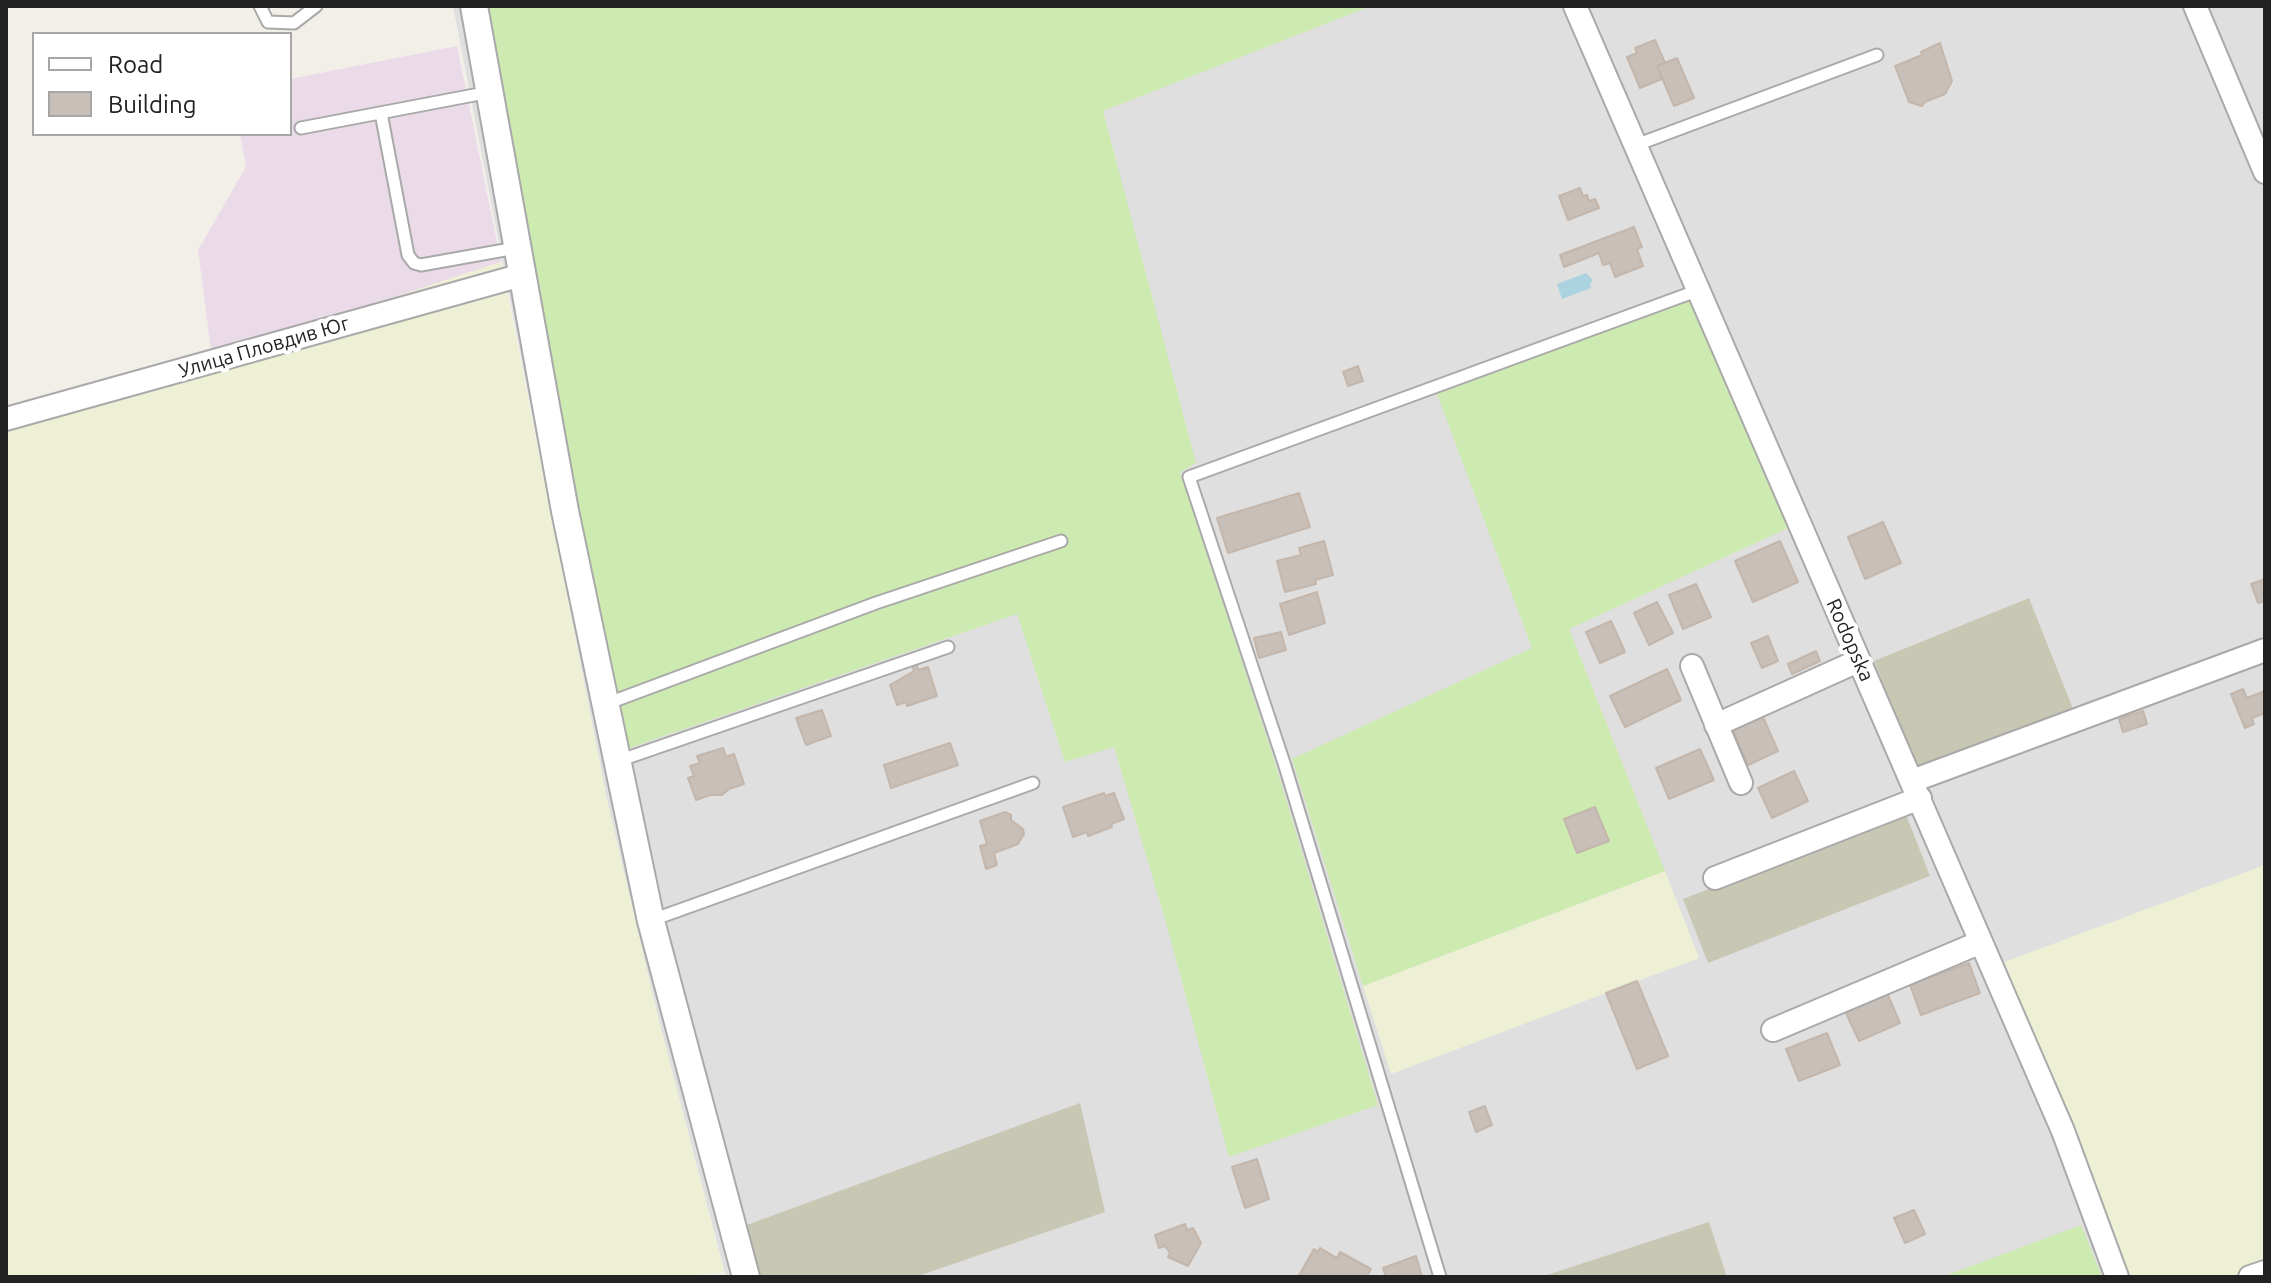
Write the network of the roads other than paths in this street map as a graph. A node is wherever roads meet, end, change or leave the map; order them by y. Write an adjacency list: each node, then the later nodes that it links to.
1 (260, 6): 2 (lane)
2 (316, 6)
3 (474, 6): 7 (street)
4 (1575, 6): 10 (street, Rodopska)
5 (2195, 6): 11 (street)
6 (1877, 55): 10 (lane)
7 (490, 92): 8 (lane); 12 (street)
8 (381, 113): 9 (lane); 12 (lane)
9 (301, 128)
10 (1636, 145): 14 (street, Rodopska)
11 (2265, 172)
12 (516, 248): 13 (street)
13 (522, 275): 15 (street, Улица Пловдив Юг); 21 (street)
14 (1699, 290): 19 (street, Rodopska); 33 (lane)
15 (6, 419)
16 (1061, 541): 21 (lane)
17 (948, 647): 23 (lane)
18 (2265, 650): 26 (street)
19 (1858, 661): 22 (street); 26 (street, Rodopska)
20 (1692, 666): 22 (street)
21 (605, 704): 23 (street)
22 (1716, 725): 25 (street)
23 (618, 762): 28 (street)
24 (1033, 783): 28 (lane)
25 (1741, 783)
26 (1916, 790): 27 (street); 29 (street, Rodopska)
27 (1715, 878)
28 (651, 921): 32 (street)
29 (1981, 942): 30 (street); 34 (street, Rodopska)
30 (1773, 1030)
31 (2265, 1272): 35 (street)
32 (746, 1277)
33 (1440, 1277)
34 (2117, 1277)
35 (2250, 1277)

